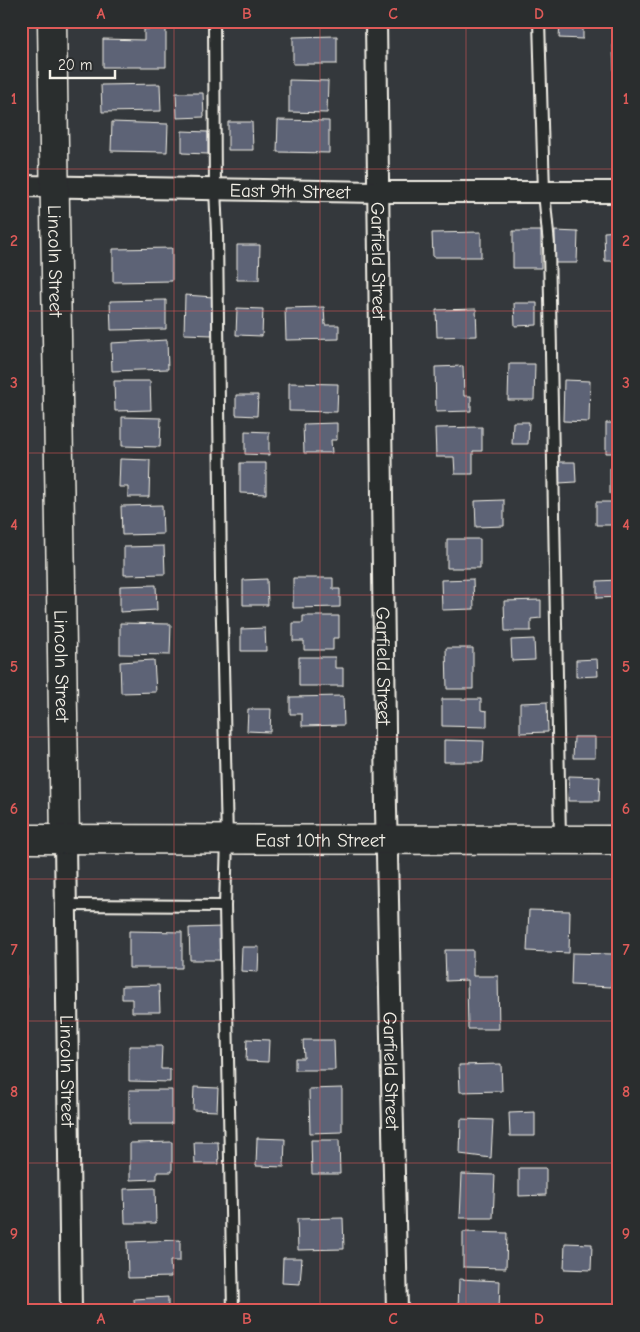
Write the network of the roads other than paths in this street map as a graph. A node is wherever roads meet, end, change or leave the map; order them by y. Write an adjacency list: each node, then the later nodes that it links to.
1 (52, 21): 6 (main road, Lincoln Street)
2 (214, 21): 7 (lane)
3 (376, 21): 8 (street, Garfield Street)
4 (539, 21): 9 (lane)
5 (21, 186): 6 (street, East 9th Street)
6 (54, 186): 7 (street, East 9th Street); 13 (main road, Lincoln Street)
7 (214, 189): 8 (street, East 9th Street); 14 (lane)
8 (377, 192): 9 (street, East 9th Street); 16 (street, Garfield Street)
9 (544, 192): 10 (street, East 9th Street); 12 (lane)
10 (619, 192)
11 (21, 839): 13 (main road, East 10th Street)
12 (560, 839): 15 (main road, East 10th Street); 16 (main road, East 10th Street)
13 (65, 840): 14 (main road, East 10th Street); 17 (street, Lincoln Street)
14 (227, 840): 16 (main road, East 10th Street); 18 (lane)
15 (619, 840)
16 (388, 841): 21 (street, Garfield Street)
17 (65, 905): 18 (lane); 19 (street, Lincoln Street)
18 (225, 906): 20 (lane)
19 (71, 1311)
20 (233, 1311)
21 (397, 1311)

